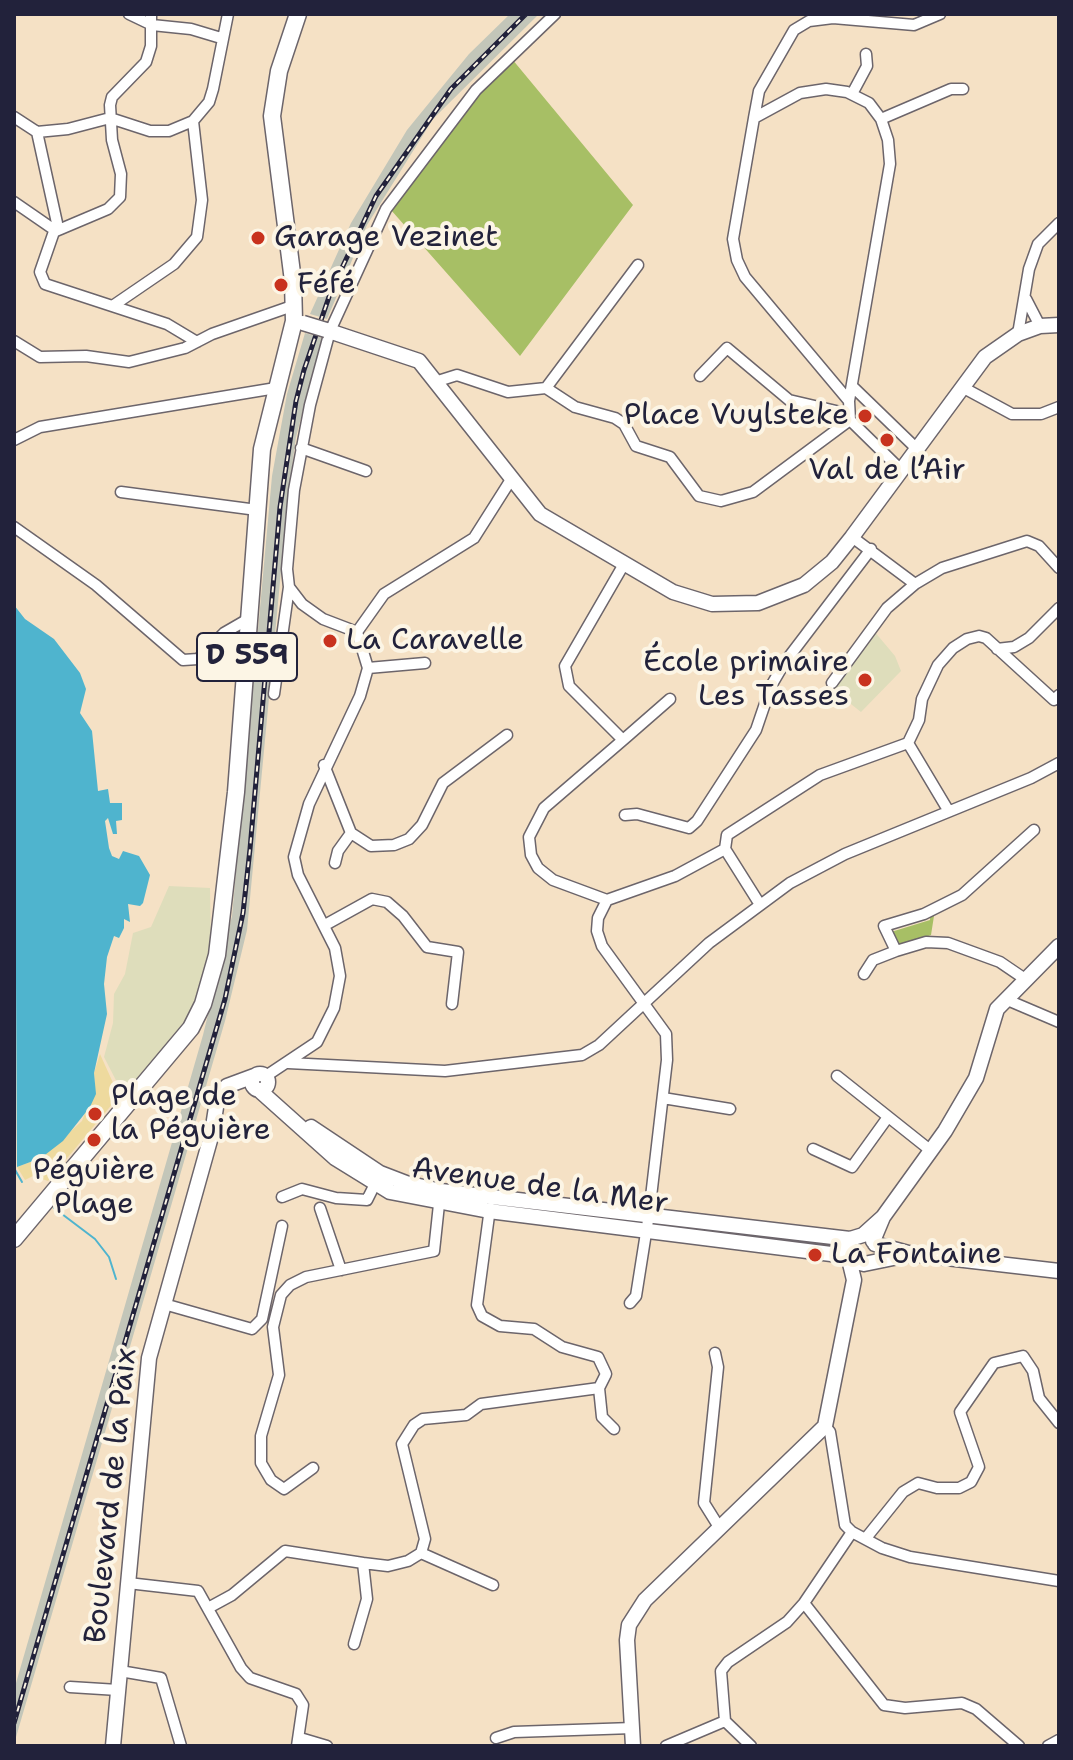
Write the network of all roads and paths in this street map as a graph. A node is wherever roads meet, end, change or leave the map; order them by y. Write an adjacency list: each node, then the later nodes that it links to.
1 (129, 14): 7 (street)
2 (228, 14): 9 (street)
3 (298, 14): 25 (main road, D 559)
4 (555, 14): 28 (street)
5 (797, 14): 8 (street)
6 (940, 14): 8 (street)
7 (151, 19): 9 (street); 14 (street)
8 (794, 30): 15 (street)
9 (221, 38): 17 (street)
10 (866, 54): 12 (street)
11 (963, 89): 16 (street)
12 (852, 94): 15 (street); 16 (street)
13 (14, 117): 18 (street)
14 (110, 118): 17 (street); 18 (street); 21 (street)
15 (754, 118): 38 (street)
16 (881, 119): 37 (street)
17 (193, 121): 24 (street)
18 (37, 132): 21 (street)
19 (14, 202): 21 (street)
20 (1059, 223): 23 (street)
21 (56, 231): 24 (street)
22 (638, 265): 36 (street)
23 (1026, 299): 27 (street); 29 (street)
24 (114, 305): 31 (street)
25 (297, 316): 28 (street, bridge); 31 (street); 35 (main road, D 559)
26 (1059, 325): 27 (street)
27 (1040, 326): 29 (street)
28 (328, 331): 33 (street); 42 (street)
29 (1018, 334): 34 (street)
30 (14, 341): 31 (street)
31 (197, 342)
32 (700, 376): 40 (street)
33 (438, 381): 36 (street); 46 (street)
34 (962, 387): 39 (street); 43 (street)
35 (276, 388): 41 (street); 48 (main road, D 559)
36 (546, 388): 40 (street)
37 (854, 388): 38 (street); 43 (street)
38 (849, 401): 40 (street)
39 (1059, 407)
40 (849, 417): 44 (street)
41 (14, 440)
42 (301, 448): 45 (street); 55 (street)
43 (917, 449): 44 (street)
44 (901, 470): 50 (street)
45 (366, 471)
46 (512, 478): 52 (street); 58 (street)
47 (121, 492): 48 (street)
48 (257, 510): 57 (main road, D 559)
49 (14, 527): 57 (street)
50 (852, 537): 51 (street); 52 (street)
51 (871, 549): 54 (street); 72 (street)
52 (624, 564): 67 (street)
53 (1059, 568): 54 (street)
54 (915, 584): 62 (street)
55 (289, 587): 58 (street); 63 (street)
56 (1059, 608): 59 (street)
57 (250, 618): 106 (main road, D 559)
58 (357, 632): 61 (street)
59 (997, 649): 64 (street); 68 (street)
60 (425, 663): 61 (street)
61 (368, 668): 70 (street)
62 (832, 683)
63 (274, 694)
64 (1059, 695)
65 (670, 699): 67 (street)
66 (507, 735): 74 (street)
67 (623, 740): 77 (street)
68 (908, 743): 71 (street); 75 (street)
69 (1059, 763): 71 (street)
70 (324, 765): 74 (street); 79 (street)
71 (948, 810): 78 (street)
72 (625, 815)
73 (1034, 830): 81 (street)
74 (351, 833): 76 (street)
75 (725, 849): 77 (street); 78 (street)
76 (335, 863)
77 (607, 900): 85 (street)
78 (759, 903): 85 (street)
79 (325, 925): 86 (street); 88 (street)
80 (1054, 950): 83 (street)
81 (896, 951): 82 (street); 83 (street)
82 (864, 974)
83 (1023, 977): 84 (street); 93 (street)
84 (1005, 999): 87 (street); 93 (street)
85 (645, 1003): 90 (street); 94 (street)
86 (452, 1004)
87 (1059, 1022)
88 (311, 1048): 89 (street); 90 (street)
89 (288, 1063): 90 (street); 92 (street)
90 (325, 1064)
91 (837, 1076): 96 (street)
92 (260, 1083): 99 (street, Avenue de la Mer); 113 (street, Boulevard de la Paix)
93 (968, 1093): 98 (street)
94 (663, 1098): 95 (street); 104 (street)
95 (730, 1109)
96 (888, 1117): 97 (street); 98 (street)
97 (813, 1149)
98 (930, 1150): 107 (street)
99 (378, 1179): 100 (street); 101 (street, Avenue de la Mer)
100 (282, 1197)
101 (439, 1197): 102 (street, Avenue de la Mer); 110 (street)
102 (490, 1204): 104 (street, Avenue de la Mer); 115 (street)
103 (320, 1208): 110 (street)
104 (648, 1222): 107 (street, Avenue de la Mer); 109 (street, Avenue de la Mer); 112 (street)
105 (282, 1226): 113 (street)
106 (14, 1239)
107 (865, 1240): 108 (street, Avenue de la Mer); 109 (street); 109 (street)
108 (912, 1254): 109 (street, Avenue de la Mer); 111 (street)
109 (858, 1261): 117 (street)
110 (341, 1270): 119 (street)
111 (1059, 1271)
112 (630, 1303)
113 (164, 1304): 126 (street, Boulevard de la Paix)
114 (715, 1353): 120 (street)
115 (599, 1388): 118 (street); 123 (street)
116 (1059, 1423): 122 (street)
117 (825, 1426): 120 (street); 121 (street)
118 (614, 1429)
119 (313, 1468)
120 (719, 1527): 135 (street)
121 (852, 1532): 122 (street); 128 (street)
122 (866, 1538): 125 (street)
123 (421, 1553): 124 (street); 127 (street)
124 (363, 1563): 129 (street); 130 (street)
125 (1059, 1581)
126 (128, 1583): 129 (street); 131 (street, Boulevard de la Paix)
127 (493, 1585)
128 (804, 1603): 134 (street); 145 (street)
129 (210, 1607): 138 (street)
130 (354, 1644)
131 (120, 1671): 133 (street, Boulevard de la Paix); 140 (street)
132 (70, 1687): 133 (street)
133 (118, 1690): 139 (street, Boulevard de la Paix)
134 (725, 1721): 143 (street); 144 (street)
135 (633, 1728): 136 (street); 142 (street)
136 (496, 1738)
137 (1059, 1740): 146 (street)
138 (298, 1742): 141 (street)
139 (113, 1746)
140 (181, 1746)
141 (327, 1746)
142 (633, 1746)
143 (666, 1746)
144 (751, 1746)
145 (1019, 1746)
146 (1048, 1746)

